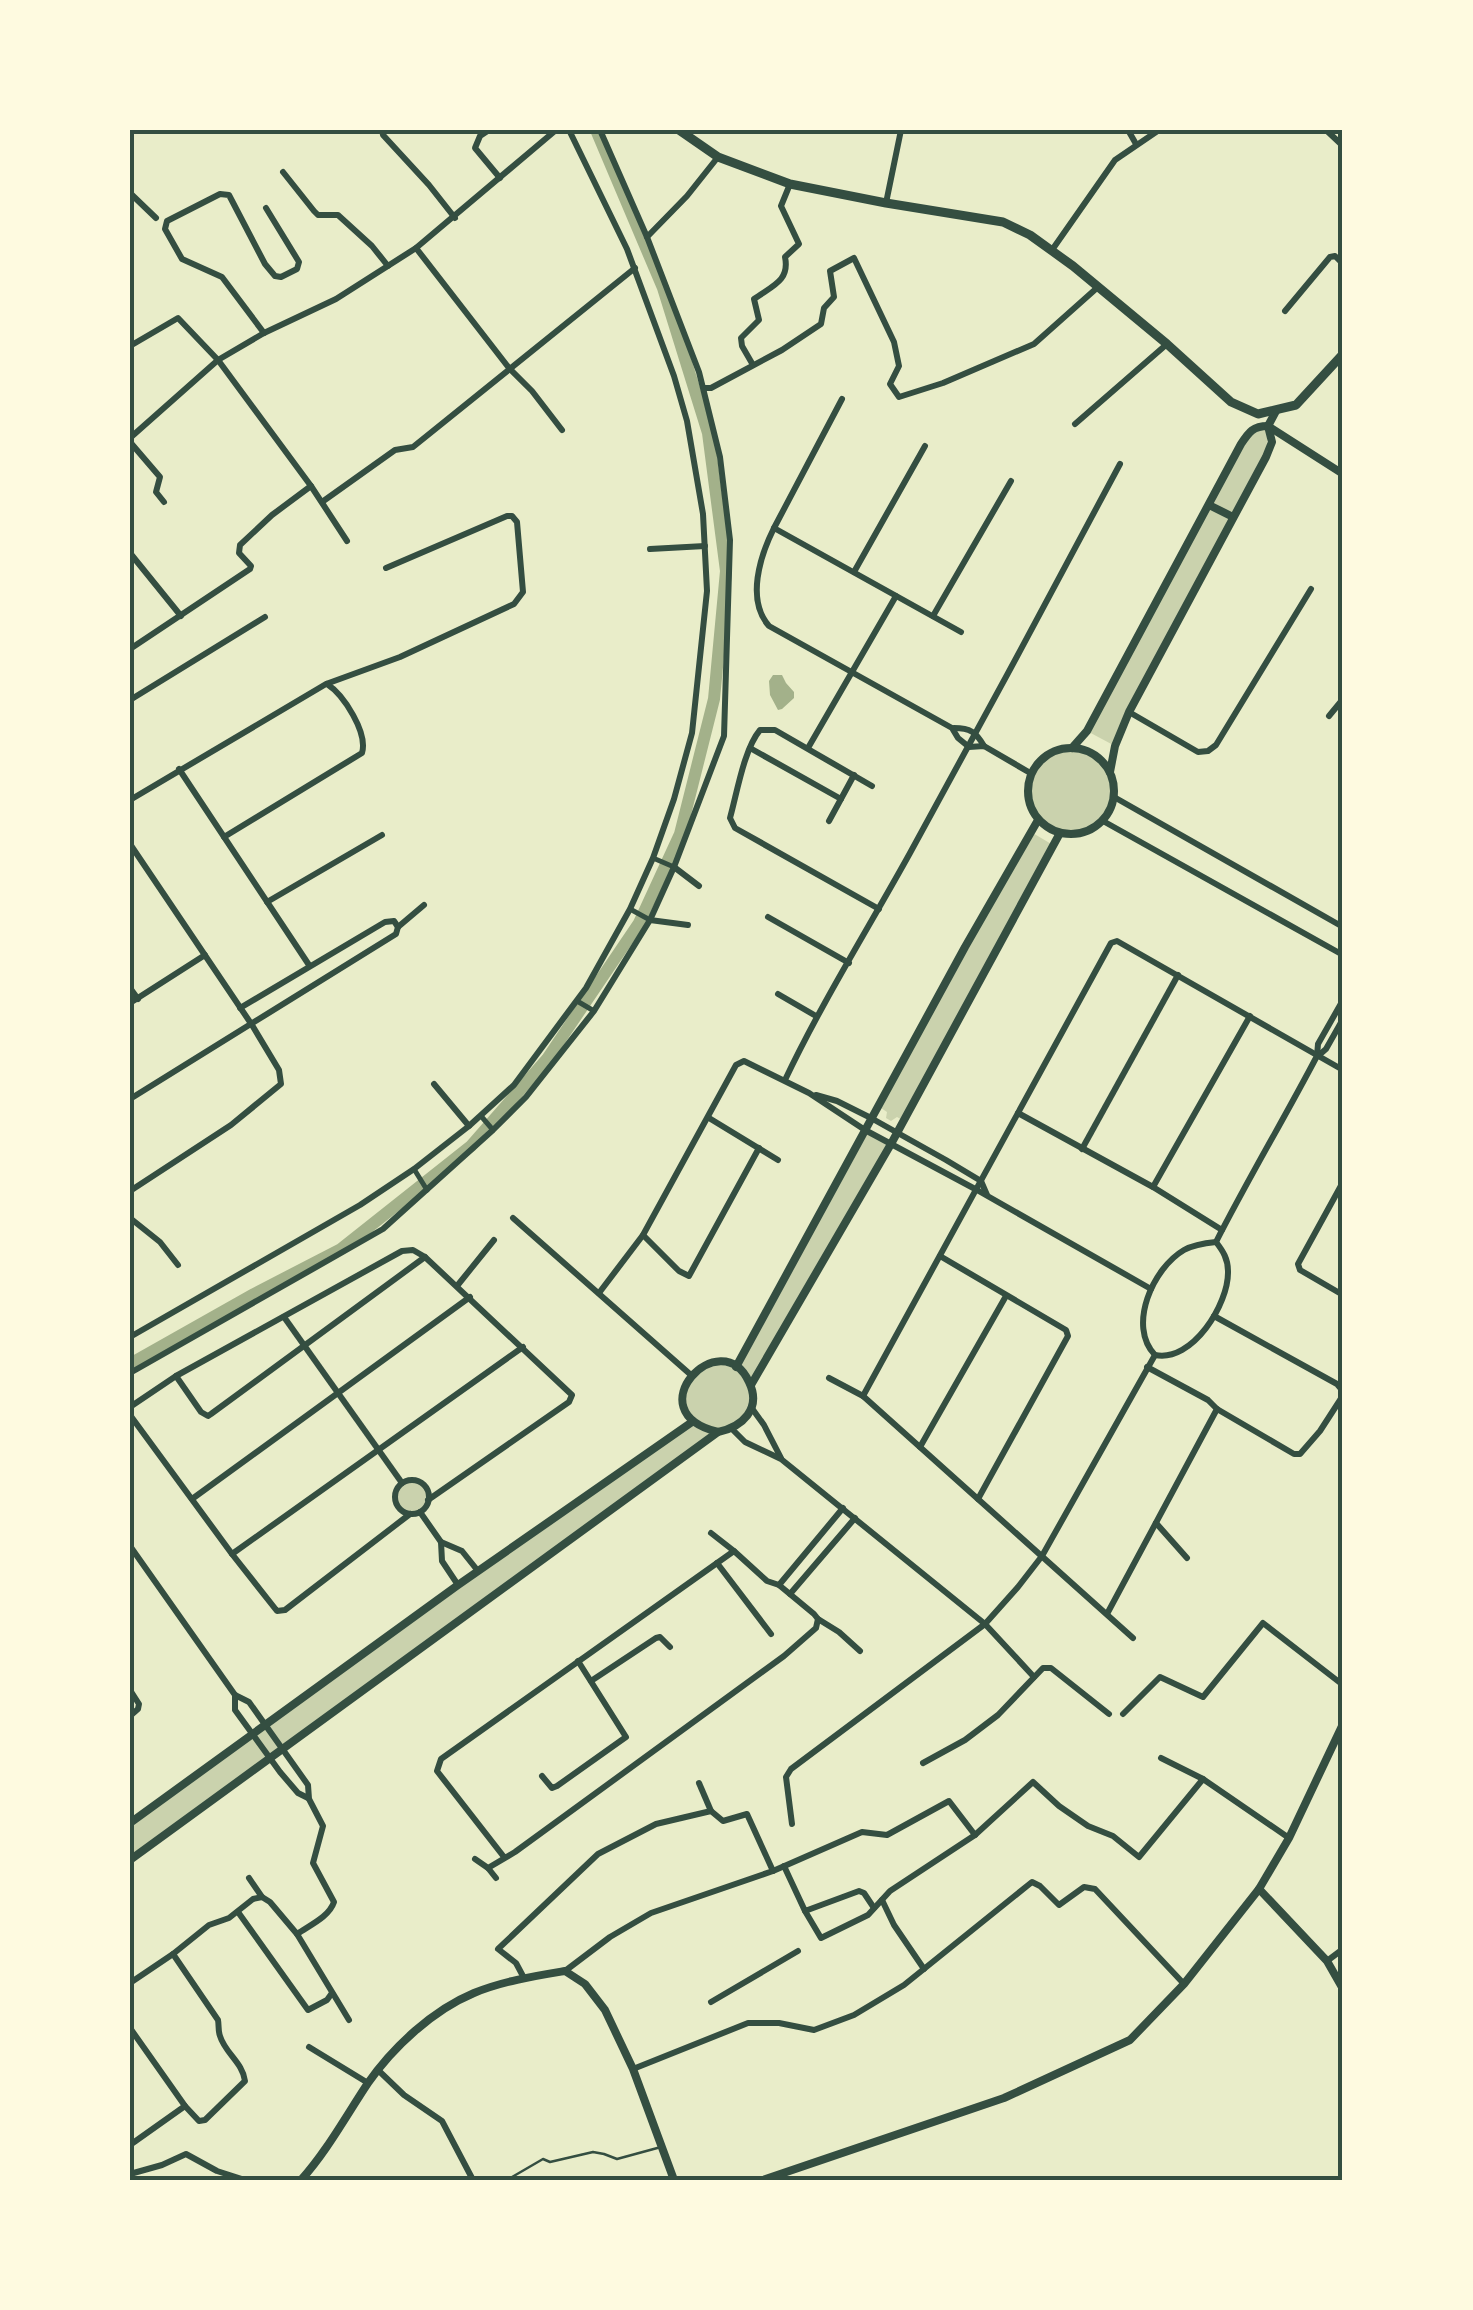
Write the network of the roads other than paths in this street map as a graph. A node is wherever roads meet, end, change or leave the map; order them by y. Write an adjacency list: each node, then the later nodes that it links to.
1 (382, 130): 23 (street)
2 (489, 130): 17 (street)
3 (556, 130): 17 (street)
4 (570, 130): 29 (street)
5 (600, 130): 24 (street)
6 (679, 130): 15 (main road)
7 (901, 130): 20 (street)
8 (1007, 130): 9 (street)
9 (1058, 130)
10 (1128, 130): 13 (street)
11 (1159, 130): 13 (street)
12 (1326, 130): 14 (street)
13 (1136, 144): 26 (street)
14 (1343, 146)
15 (718, 157): 18 (main road); 24 (street)
16 (283, 172): 28 (street)
17 (500, 178): 23 (street)
18 (790, 184): 20 (main road); 37 (street)
19 (130, 192): 22 (street)
20 (886, 203): 26 (main road)
21 (266, 208): 32 (street)
22 (156, 218)
23 (454, 218): 25 (street)
24 (648, 237): 39 (street)
25 (416, 248): 28 (street); 38 (street)
26 (1052, 250): 30 (main road)
27 (1343, 264): 31 (street)
28 (388, 266): 32 (street)
29 (635, 268): 38 (street); 57 (street)
30 (1098, 287): 33 (main road); 37 (street)
31 (1284, 311)
32 (264, 333): 36 (street)
33 (1167, 344): 41 (main road); 42 (street)
34 (130, 346): 36 (street)
35 (1343, 354): 41 (main road)
36 (218, 360): 45 (street); 50 (street)
37 (753, 365): 39 (street)
38 (509, 368): 44 (street); 52 (street)
39 (704, 388): 97 (street)
40 (842, 399): 55 (street)
41 (1276, 411): 43 (street)
42 (1075, 424)
43 (1268, 426): 48 (street); 53 (street); 54 (street)
44 (562, 430)
45 (130, 440): 51 (street)
46 (925, 446): 61 (street)
47 (1120, 464): 76 (street)
48 (1343, 474)
49 (1011, 481): 65 (street)
50 (311, 486): 52 (street); 64 (street)
51 (164, 502)
52 (322, 502): 56 (street)
53 (1208, 505): 54 (street); 81 (street)
54 (1234, 518): 73 (street)
55 (774, 528): 61 (street); 69 (street)
56 (347, 542)
57 (704, 546): 58 (street); 97 (street)
58 (650, 549)
59 (130, 553): 64 (street)
60 (386, 568): 70 (street)
61 (854, 572): 63 (street)
62 (1311, 589): 73 (street)
63 (896, 596): 65 (street); 69 (street)
64 (181, 616): 68 (street)
65 (933, 616): 67 (street)
66 (264, 617): 72 (street)
67 (960, 632)
68 (130, 649)
69 (852, 672): 75 (street); 80 (street)
70 (326, 684): 82 (street); 95 (street)
71 (1343, 699): 74 (street)
72 (130, 700)
73 (1129, 712): 83 (street)
74 (1329, 716)
75 (952, 728): 76 (street); 77 (street)
76 (977, 733): 77 (street); 78 (street)
77 (969, 746): 78 (street); 101 (street)
78 (984, 746): 84 (street)
79 (750, 748): 80 (street); 88 (street); 101 (street)
80 (808, 748): 85 (street)
81 (1072, 748): 83 (street); 84 (street)
82 (179, 769): 89 (street); 95 (street)
83 (1110, 772): 87 (street)
84 (1032, 774): 91 (street)
85 (854, 775): 86 (street); 88 (street)
86 (872, 786)
87 (1114, 798): 92 (street); 107 (street)
88 (841, 799): 90 (street)
89 (130, 800)
90 (829, 820)
91 (1038, 820): 93 (street); 133 (street)
92 (1103, 821): 93 (street); 108 (street)
93 (1060, 834): 137 (street)
94 (382, 836): 99 (street)
95 (224, 837): 99 (street)
96 (130, 844): 109 (street)
97 (663, 862): 98 (street); 102 (street); 104 (street)
98 (699, 886)
99 (267, 902): 111 (street)
100 (424, 905): 106 (street)
101 (879, 909): 110 (street)
102 (632, 910): 104 (street); 117 (street)
103 (768, 917): 110 (street)
104 (647, 918): 105 (street); 117 (street)
105 (688, 926)
106 (398, 927): 111 (street); 122 (street)
107 (1343, 927)
108 (1343, 954)
109 (205, 955): 116 (street); 118 (street)
110 (849, 964): 119 (street)
111 (309, 965): 118 (street)
112 (1178, 975): 120 (street); 130 (street); 140 (street)
113 (130, 988): 116 (street)
114 (778, 994): 119 (street)
115 (1343, 1000): 123 (street)
116 (134, 1001)
117 (586, 1006): 125 (street); 125 (street)
118 (240, 1008): 122 (street)
119 (816, 1016): 126 (street)
120 (1250, 1016): 123 (street); 145 (street)
121 (1343, 1019): 123 (street)
122 (252, 1025): 129 (street); 148 (street)
123 (1316, 1056): 124 (street); 152 (street)
124 (1343, 1070)
125 (534, 1074): 131 (street); 135 (street)
126 (784, 1080): 128 (street); 132 (street)
127 (434, 1084): 134 (street)
128 (809, 1093): 133 (street); 136 (street)
129 (130, 1099)
130 (1018, 1113): 140 (street); 143 (street)
131 (482, 1117): 134 (street); 135 (street)
132 (709, 1118): 139 (street); 153 (street)
133 (871, 1118): 136 (street); 137 (street)
134 (469, 1126): 142 (street)
135 (492, 1128): 146 (street)
136 (865, 1130): 138 (street); 171 (street)
137 (897, 1133): 138 (street); 143 (street)
138 (891, 1144): 147 (street); 177 (street)
139 (760, 1148): 141 (street); 153 (street)
140 (1082, 1150): 145 (street)
141 (778, 1160)
142 (417, 1173): 146 (street); 167 (street)
143 (982, 1182): 147 (street); 149 (street)
144 (1343, 1182): 162 (street)
145 (1153, 1187): 152 (street)
146 (426, 1188): 173 (street)
147 (977, 1190): 149 (street); 156 (street)
148 (130, 1191)
149 (988, 1196): 160 (street)
150 (130, 1218): 158 (street)
151 (513, 1218): 161 (street)
152 (1222, 1230): 155 (street)
153 (643, 1235): 161 (street)
154 (494, 1240): 159 (street)
155 (1216, 1242): 160 (street); 166 (street)
156 (940, 1256): 163 (street); 179 (street)
157 (425, 1257): 159 (street); 165 (street); 168 (street)
158 (178, 1265)
159 (457, 1286): 164 (street)
160 (1152, 1288): 170 (street)
161 (599, 1293): 174 (street)
162 (1343, 1295)
163 (1006, 1296): 187 (street); 193 (street)
164 (470, 1297): 169 (street); 178 (street)
165 (284, 1316): 168 (street); 175 (street)
166 (1214, 1316): 170 (street); 182 (street)
167 (130, 1336)
168 (304, 1346): 175 (street); 178 (street)
169 (523, 1347): 188 (street); 192 (street)
170 (1155, 1355): 172 (street)
171 (736, 1367): 174 (street); 177 (street)
172 (1147, 1367): 182 (street); 204 (street)
173 (130, 1373)
174 (691, 1374): 184 (street)
175 (176, 1376): 180 (street)
176 (829, 1378): 179 (street)
177 (751, 1385): 181 (street)
178 (338, 1393): 188 (street); 191 (street)
179 (863, 1396): 187 (street)
180 (130, 1406)
181 (752, 1407): 185 (street); 189 (street)
182 (1217, 1410): 198 (street)
183 (130, 1415): 191 (street)
184 (692, 1422): 186 (street); 207 (street)
185 (732, 1429): 186 (street); 189 (street)
186 (718, 1432): 230 (street)
187 (920, 1447): 193 (street)
188 (378, 1449): 190 (street); 203 (street)
189 (781, 1459): 194 (street)
190 (402, 1483): 192 (street); 196 (street)
191 (192, 1499): 203 (street)
192 (428, 1500): 195 (street)
193 (978, 1500): 204 (street)
194 (843, 1508): 197 (street); 209 (street)
195 (420, 1512): 196 (street); 200 (street)
196 (410, 1514): 203 (street)
197 (856, 1518): 210 (street); 213 (street)
198 (1156, 1524): 205 (street); 211 (street)
199 (711, 1533): 202 (street)
200 (441, 1542): 207 (street); 208 (street)
201 (130, 1546): 223 (street)
202 (734, 1551): 206 (street); 209 (street)
203 (232, 1554)
204 (1042, 1556): 211 (street); 213 (street)
205 (1187, 1558)
206 (717, 1564): 214 (street); 218 (street)
207 (478, 1571): 208 (street)
208 (458, 1584): 227 (street)
209 (780, 1585): 210 (street)
210 (790, 1594): 212 (street)
211 (1106, 1614): 215 (street)
212 (818, 1619): 217 (street); 243 (street)
213 (985, 1624): 219 (street); 240 (street)
214 (771, 1634)
215 (1133, 1638)
216 (670, 1647): 220 (street)
217 (860, 1650)
218 (578, 1662): 220 (street); 243 (street)
219 (1034, 1677): 224 (street); 233 (street)
220 (591, 1681): 234 (street)
221 (1343, 1685): 225 (street)
222 (130, 1690): 226 (street)
223 (235, 1696): 227 (street); 229 (street)
224 (1109, 1714)
225 (1124, 1714)
226 (130, 1716)
227 (266, 1724): 229 (street); 230 (street)
228 (1343, 1724): 242 (street)
229 (253, 1734): 232 (street); 239 (street)
230 (283, 1749): 232 (street); 237 (street)
231 (1161, 1758): 235 (street)
232 (271, 1759): 237 (street); 245 (street)
233 (923, 1763)
234 (542, 1776)
235 (1202, 1778): 241 (street); 242 (street)
236 (698, 1783): 238 (street)
237 (309, 1799): 257 (street)
238 (710, 1811): 248 (street); 264 (street)
239 (130, 1823)
240 (792, 1824)
241 (975, 1835): 246 (street); 253 (street)
242 (1289, 1838): 251 (street)
243 (504, 1857): 247 (street)
244 (475, 1859): 247 (street)
245 (130, 1860)
246 (784, 1866): 248 (street); 255 (street)
247 (488, 1868): 250 (street)
248 (773, 1871): 263 (street)
249 (249, 1878): 252 (street)
250 (496, 1878)
251 (1259, 1889): 261 (street); 266 (street)
252 (262, 1896): 256 (street); 257 (street)
253 (882, 1900): 254 (street); 262 (street)
254 (874, 1908): 255 (street); 255 (street)
255 (805, 1910)
256 (238, 1912): 260 (street); 268 (street)
257 (297, 1934): 268 (street)
258 (1343, 1948): 261 (street)
259 (798, 1952): 269 (street)
260 (173, 1954): 265 (street); 276 (street)
261 (1327, 1960): 267 (street)
262 (924, 1968): 266 (street); 273 (street)
263 (565, 1971): 264 (street); 273 (street)
264 (524, 1978): 274 (street)
265 (130, 1983)
266 (1184, 1984): 285 (street)
267 (1343, 1988)
268 (332, 1993): 270 (street)
269 (711, 2002)
270 (350, 2020)
271 (130, 2028): 276 (street)
272 (309, 2046): 275 (street)
273 (634, 2069): 278 (street)
274 (378, 2070): 275 (street); 282 (street)
275 (368, 2083): 281 (street)
276 (184, 2106): 277 (street)
277 (130, 2145)
278 (662, 2147): 283 (lane); 284 (street)
279 (130, 2174): 280 (street)
280 (245, 2180)
281 (301, 2180)
282 (473, 2180)
283 (507, 2180)
284 (674, 2180)
285 (763, 2180)

